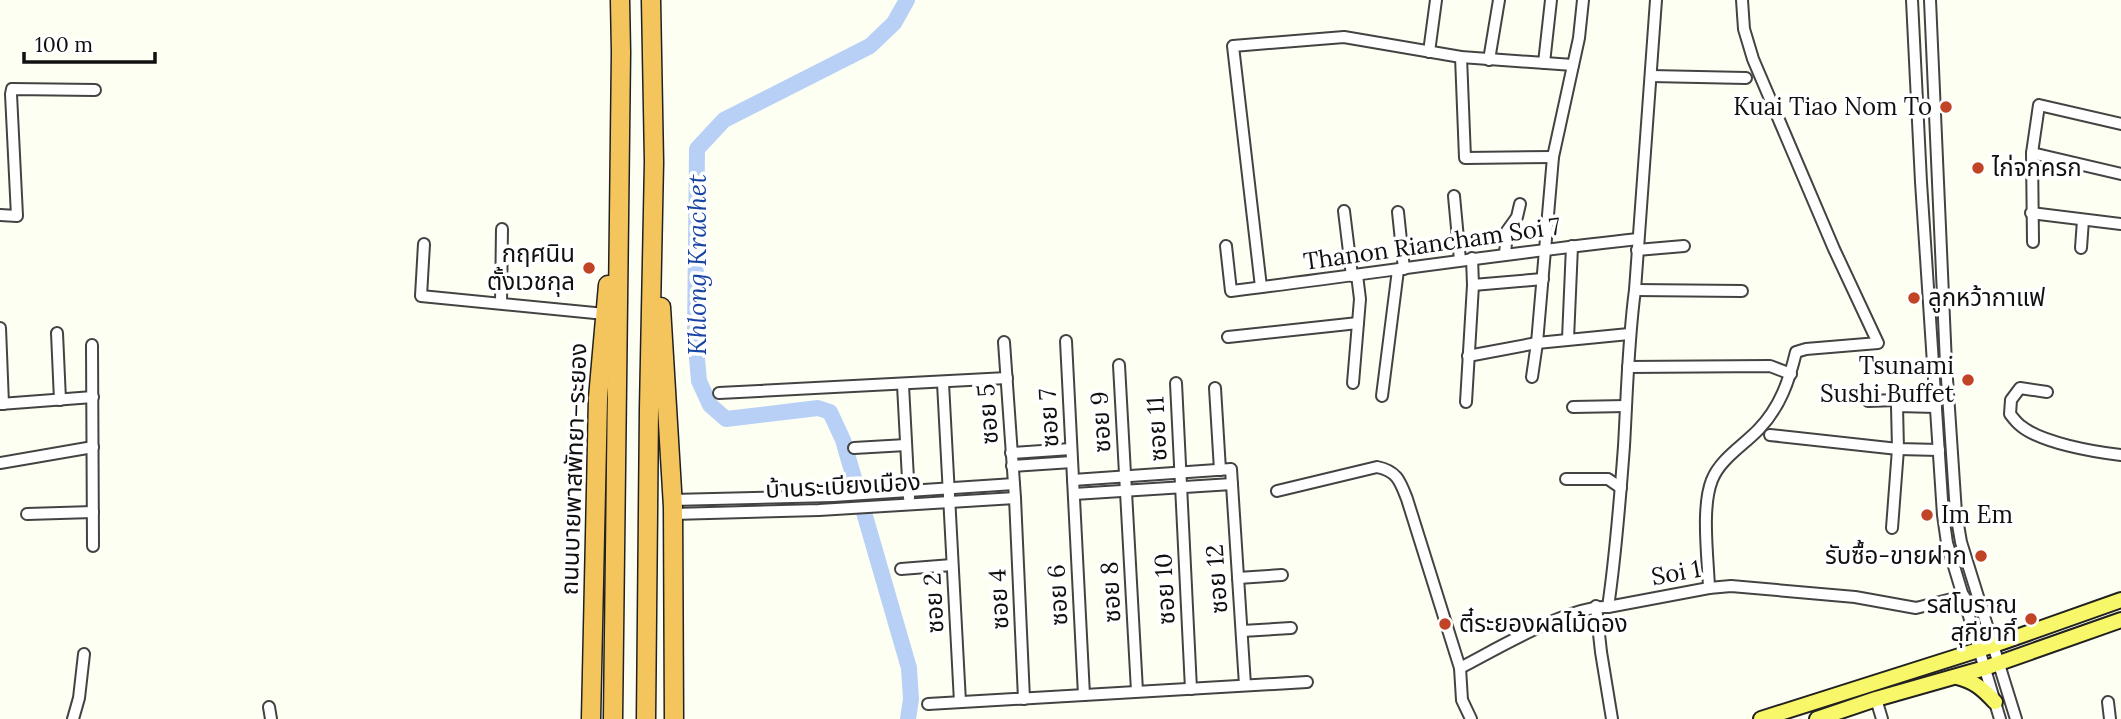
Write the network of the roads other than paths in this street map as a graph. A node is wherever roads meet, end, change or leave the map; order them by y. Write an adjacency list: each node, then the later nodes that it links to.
1 (620, 0): 30 (highway, ถนนบายพาสพัทยา–ระยอง)
2 (651, 0): 33 (highway)
3 (1437, 0): 11 (street)
4 (1499, 0): 13 (street)
5 (1551, 0): 14 (street)
6 (1583, 0): 15 (street)
7 (1656, 0): 16 (street)
8 (1742, 0): 69 (street)
9 (1912, 0): 36 (street)
10 (1930, 0): 34 (street)
11 (1429, 52): 12 (street); 51 (street)
12 (1461, 57): 13 (street); 21 (street)
13 (1489, 60): 14 (street)
14 (1544, 63): 15 (street)
15 (1573, 65): 21 (street)
16 (1651, 76): 17 (street); 38 (street)
17 (1746, 78)
18 (95, 90): 28 (street)
19 (2121, 124): 20 (street)
20 (2032, 153): 22 (street); 27 (street)
21 (1553, 157): 43 (street)
22 (2121, 174)
23 (1454, 196): 46 (street)
24 (1520, 204): 44 (street)
25 (1344, 211): 48 (street)
26 (1398, 212): 47 (street)
27 (2031, 213): 29 (street); 35 (street)
28 (0, 215)
29 (2083, 219): 31 (street); 42 (street)
30 (619, 222): 55 (highway, ถนนบายพาสพัทยา–ระยอง); 160 (highway, ถนนบายพาสพัทยา–ระยอง)
31 (2121, 224)
32 (502, 229): 54 (street)
33 (653, 237): 121 (highway); 161 (highway)
34 (1941, 242): 36 (street); 139 (street)
35 (2033, 242)
36 (1925, 243): 89 (street)
37 (424, 244): 54 (street)
38 (1637, 244): 40 (street, Thanon Riancham Soi 7); 41 (street, Thanon Riancham Soi 7); 52 (street)
39 (1226, 246): 51 (street, Thanon Riancham Soi 7)
40 (1572, 246): 43 (street, Thanon Riancham Soi 7); 61 (street)
41 (1684, 246)
42 (2081, 248)
43 (1544, 249): 44 (street, Thanon Riancham Soi 7); 49 (street)
44 (1505, 254): 45 (street, Thanon Riancham Soi 7)
45 (1472, 258): 46 (street, Thanon Riancham Soi 7); 50 (street)
46 (1460, 260): 47 (street, Thanon Riancham Soi 7)
47 (1401, 269): 48 (street, Thanon Riancham Soi 7); 80 (street)
48 (1354, 276): 51 (street, Thanon Riancham Soi 7); 56 (street)
49 (1543, 279): 50 (street); 64 (street)
50 (1473, 285): 66 (street)
51 (1261, 287)
52 (1635, 290): 53 (street); 59 (street)
53 (1742, 291)
54 (501, 303): 55 (street)
55 (605, 314): 159 (highway, ถนนบายพาสพัทยา–ระยอง)
56 (1358, 323): 60 (street); 74 (street)
57 (0, 328): 86 (street)
58 (57, 333): 82 (street)
59 (1629, 334): 61 (street); 68 (street)
60 (1228, 337)
61 (1568, 339): 64 (street)
62 (1066, 341): 94 (street, ซอย 7)
63 (1004, 342): 71 (street, ซอย 5)
64 (1537, 343): 66 (street); 70 (street)
65 (92, 345): 81 (street)
66 (1468, 356): 84 (street)
67 (1119, 365): 104 (street, ซอย 9)
68 (1628, 367): 69 (street); 87 (street)
69 (1791, 374): 132 (street)
70 (1532, 377)
71 (1007, 378): 72 (street); 97 (street, ซอย 5)
72 (943, 383): 75 (street); 111 (street, ซอย 2)
73 (1176, 383): 103 (street, ซอย 11)
74 (1353, 383)
75 (903, 385): 79 (street); 91 (street)
76 (1215, 388): 102 (street, ซอย 12)
77 (1902, 389): 85 (street)
78 (2047, 392): 98 (street)
79 (719, 393)
80 (1382, 396)
81 (93, 397): 82 (street); 92 (street)
82 (60, 400): 86 (street)
83 (1868, 401): 85 (street)
84 (1466, 402)
85 (1897, 403): 89 (street); 95 (street)
86 (2, 404)
87 (1626, 406): 88 (street); 110 (street)
88 (1573, 407)
89 (1936, 407): 96 (street)
90 (1770, 435): 95 (street)
91 (906, 445): 93 (street); 112 (street)
92 (93, 446): 100 (street); 124 (street)
93 (854, 448)
94 (1071, 449): 97 (street); 99 (street, ซอย 7)
95 (1898, 449): 96 (street); 126 (street)
96 (1939, 450): 133 (street)
97 (1011, 453): 101 (street, ซอย 5)
98 (2121, 455)
99 (1072, 462): 101 (street); 106 (street, ซอย 7)
100 (0, 463)
101 (1012, 466): 107 (street, ซอย 5)
102 (1226, 470): 103 (street); 108 (street, ซอย 12)
103 (1180, 474): 104 (street); 109 (street, ซอย 11)
104 (1125, 477): 106 (street); 113 (street, ซอย 9)
105 (1566, 479): 110 (street)
106 (1073, 481): 115 (street, ซอย 7)
107 (1014, 484): 111 (street, บ้านระเบียงเมือง); 118 (street, ซอย 5)
108 (1232, 484): 109 (street); 131 (street, ซอย 12)
109 (1181, 487): 113 (street); 147 (street, ซอย 10)
110 (1620, 488): 135 (street)
111 (948, 489): 112 (street, บ้านระเบียงเมือง); 119 (street, ซอย 2)
112 (908, 491): 116 (street, บ้านระเบียงเมือง); 120 (street)
113 (1126, 491): 115 (street); 148 (street, ซอย 8)
114 (1277, 491): 143 (street)
115 (1073, 494): 149 (street, ซอย 6)
116 (857, 495): 117 (street, บ้านระเบียงเมือง); 122 (street)
117 (818, 497): 121 (street, บ้านระเบียงเมือง); 123 (street)
118 (1015, 498): 119 (street, บ้านระเบียงเมือง); 150 (street, ซอย 4)
119 (949, 502): 120 (street, บ้านระเบียงเมือง); 128 (street, ซอย 2)
120 (909, 504): 122 (street, บ้านระเบียงเมือง)
121 (673, 507): 123 (street, บ้านระเบียงเมือง); 162 (highway)
122 (858, 508): 123 (street, บ้านระเบียงเมือง)
123 (819, 510)
124 (93, 512): 125 (street); 127 (street)
125 (27, 514)
126 (1892, 528)
127 (93, 546)
128 (952, 565): 129 (street); 152 (street, ซอย 2)
129 (901, 569)
130 (1282, 575): 131 (street)
131 (1238, 578): 138 (street, ซอย 12)
132 (1709, 588): 133 (street, Soi 1); 135 (street, Soi 1)
133 (1964, 596): 140 (street)
134 (2121, 600): 139 (main road)
135 (1602, 607): 143 (street, Soi 1); 164 (street)
136 (2121, 620): 142 (main road)
137 (1291, 628): 138 (street)
138 (1242, 631): 146 (street, ซอย 12)
139 (1994, 645): 140 (main road); 142 (street)
140 (1979, 650): 142 (street); 165 (main road)
141 (84, 654): 157 (street)
142 (1992, 665): 144 (main road); 153 (street); 170 (street)
143 (1460, 668): 163 (street)
144 (1955, 676): 151 (main road); 153 (main road)
145 (1307, 682): 146 (street)
146 (1245, 685): 147 (street)
147 (1191, 689): 148 (street)
148 (1137, 691): 149 (street)
149 (1084, 695): 150 (street)
150 (1024, 699): 152 (street)
151 (1873, 700): 166 (main road); 167 (street); 168 (street)
152 (960, 702): 155 (street)
153 (1995, 702): 169 (street)
154 (2108, 702): 171 (street)
155 (928, 704)
156 (269, 707): 158 (street)
157 (73, 719)
158 (271, 719)
159 (590, 719)
160 (613, 719)
161 (646, 719)
162 (674, 719)
163 (1471, 719)
164 (1612, 719)
165 (1761, 719)
166 (1817, 719)
167 (1875, 719)
168 (1882, 719)
169 (2000, 719)
170 (2016, 719)
171 (2110, 719)

